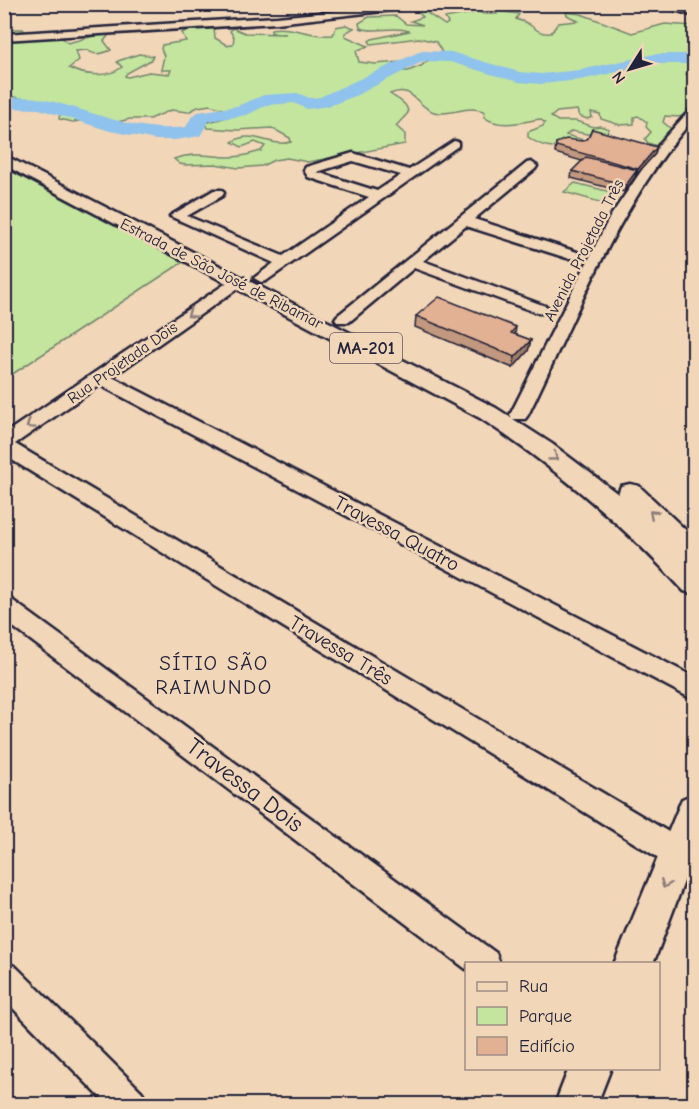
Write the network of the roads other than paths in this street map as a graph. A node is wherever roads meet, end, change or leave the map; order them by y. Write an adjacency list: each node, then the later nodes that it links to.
1 (441, 4): 4 (street)
2 (661, 4): 3 (street)
3 (694, 14)
4 (4, 37)
5 (694, 112): 21 (street, Avenida Projetada Três)
6 (454, 144): 9 (street)
7 (5, 150): 16 (main road, Estrada de São José de Ribamar / MA-201); 17 (main road, Estrada de São José de Ribamar / MA-201)
8 (531, 166): 12 (street)
9 (411, 174): 11 (street); 11 (street)
10 (218, 193): 14 (street)
11 (379, 196): 14 (street)
12 (465, 221): 13 (street); 15 (street)
13 (572, 255)
14 (284, 262): 16 (street)
15 (414, 263): 18 (street); 19 (street)
16 (261, 278): 19 (main road, Estrada de São José de Ribamar / MA-201)
17 (239, 281): 20 (street, Rua Projetada Dois, one-way to 20); 24 (main road, Estrada de São José de Ribamar / MA-201, one-way to 24)
18 (543, 310)
19 (343, 319): 21 (main road, Estrada de São José de Ribamar / MA-201)
20 (99, 377): 22 (street, Rua Projetada Dois, one-way to 22); 26 (street, Travessa Quatro)
21 (519, 415): 23 (main road, Estrada de São José de Ribamar / MA-201, one-way to 21)
22 (4, 445): 28 (street, Travessa Três)
23 (694, 552)
24 (694, 583)
25 (4, 607): 29 (street, Travessa Dois)
26 (694, 689)
27 (694, 811): 28 (main road)
28 (677, 853): 30 (main road, one-way to 30)
29 (483, 962)
30 (633, 962)
31 (4, 977): 33 (street)
32 (589, 1070): 34 (main road)
33 (130, 1104)
34 (576, 1104)

